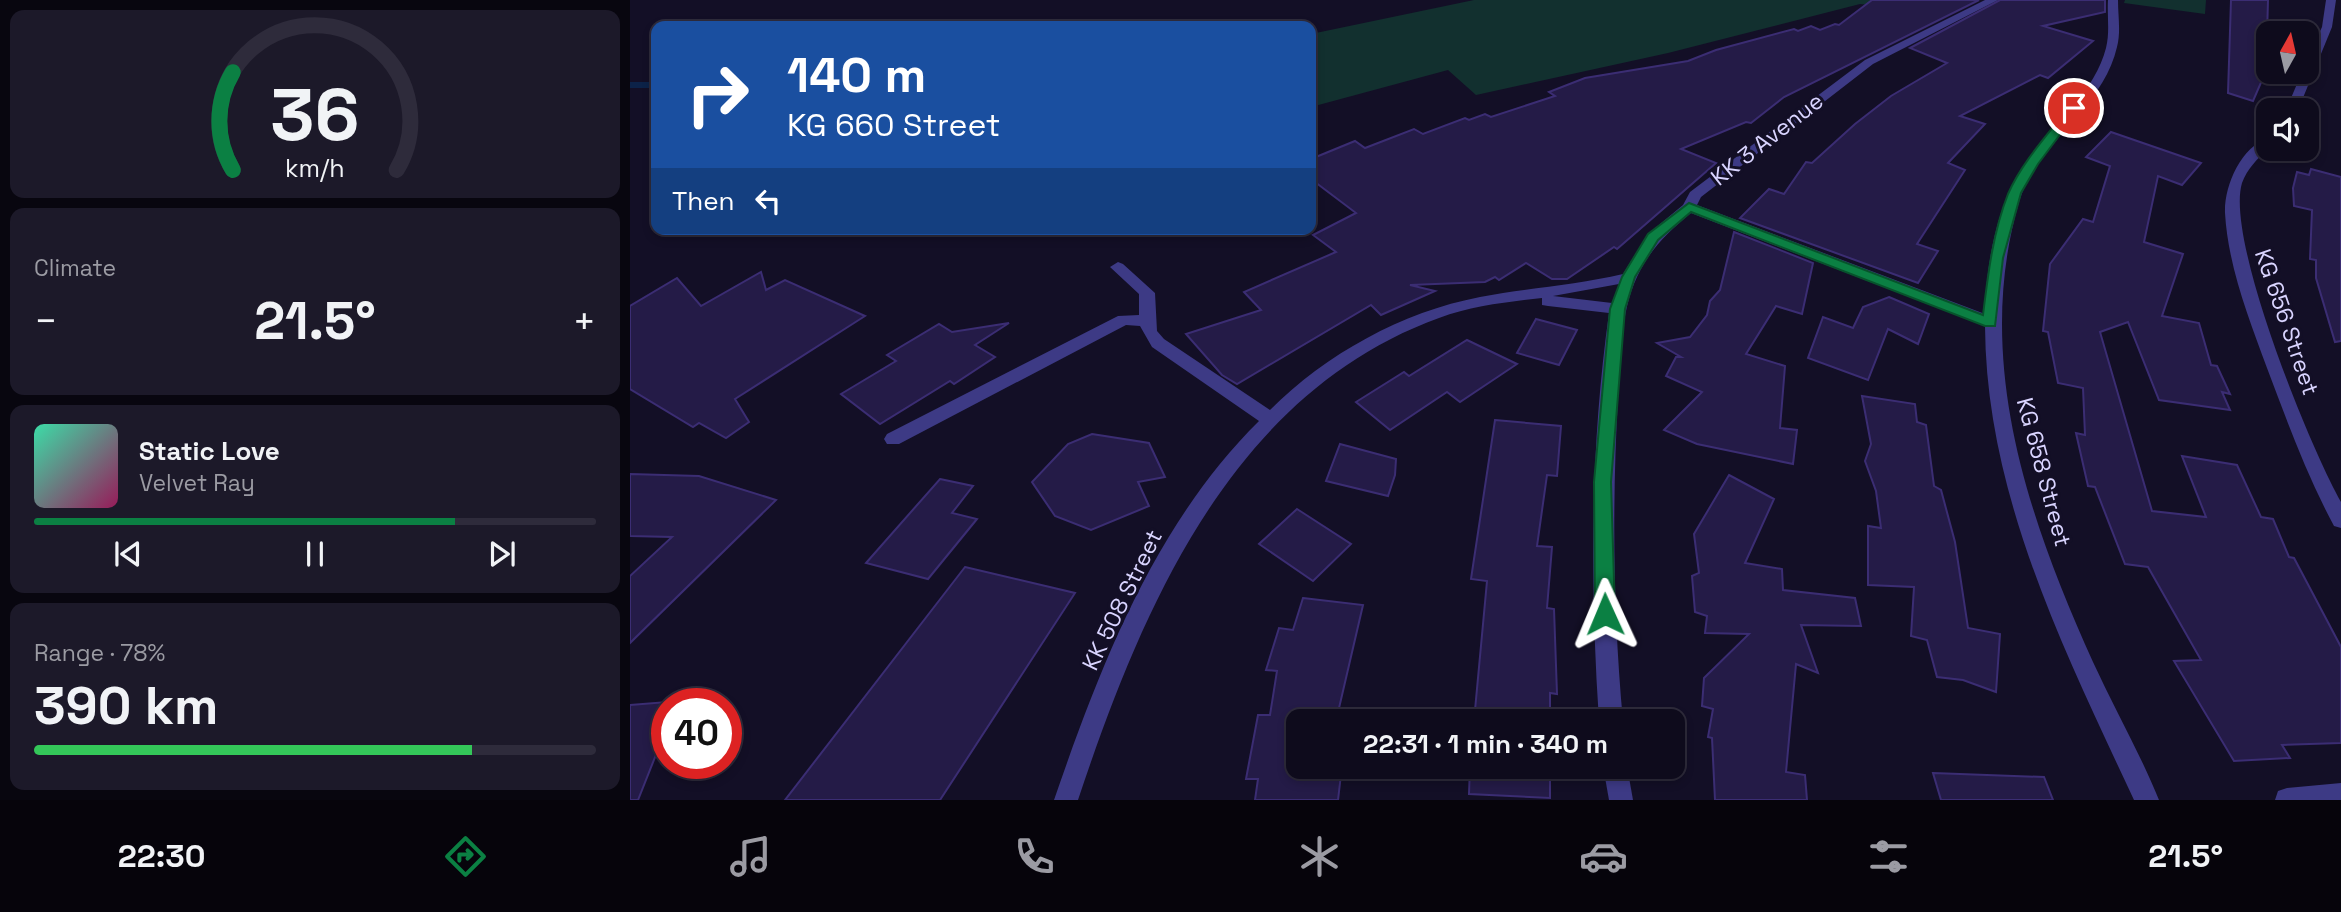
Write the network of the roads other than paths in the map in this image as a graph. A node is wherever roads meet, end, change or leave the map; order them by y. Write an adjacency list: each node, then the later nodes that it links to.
1 (1993, 0): 6 (street, KK 3 Avenue)
2 (2113, 0): 12 (street, KG 658 Street)
3 (2331, 0): 4 (street)
4 (2297, 98)
5 (2256, 153): 15 (street, KG 656 Street)
6 (1689, 207): 8 (street, KK 3 Avenue); 12 (street)
7 (1118, 267): 11 (street)
8 (1629, 277): 9 (street, KK 508 Street); 10 (street, KK 3 Avenue)
9 (1504, 299): 10 (street, KK 508 Street); 13 (street, KK 508 Street)
10 (1618, 309): 17 (street, KK 3 Avenue)
11 (1147, 320): 13 (street); 14 (street)
12 (1990, 322): 22 (street, KG 658 Street)
13 (1269, 419): 20 (street, KK 508 Street)
14 (893, 439)
15 (2334, 495): 16 (street, KG 656 Street)
16 (2341, 520)
17 (1610, 709)
18 (1618, 779): 21 (street)
19 (2341, 795): 23 (street)
20 (1066, 800)
21 (1622, 800)
22 (2147, 800)
23 (2287, 800)

